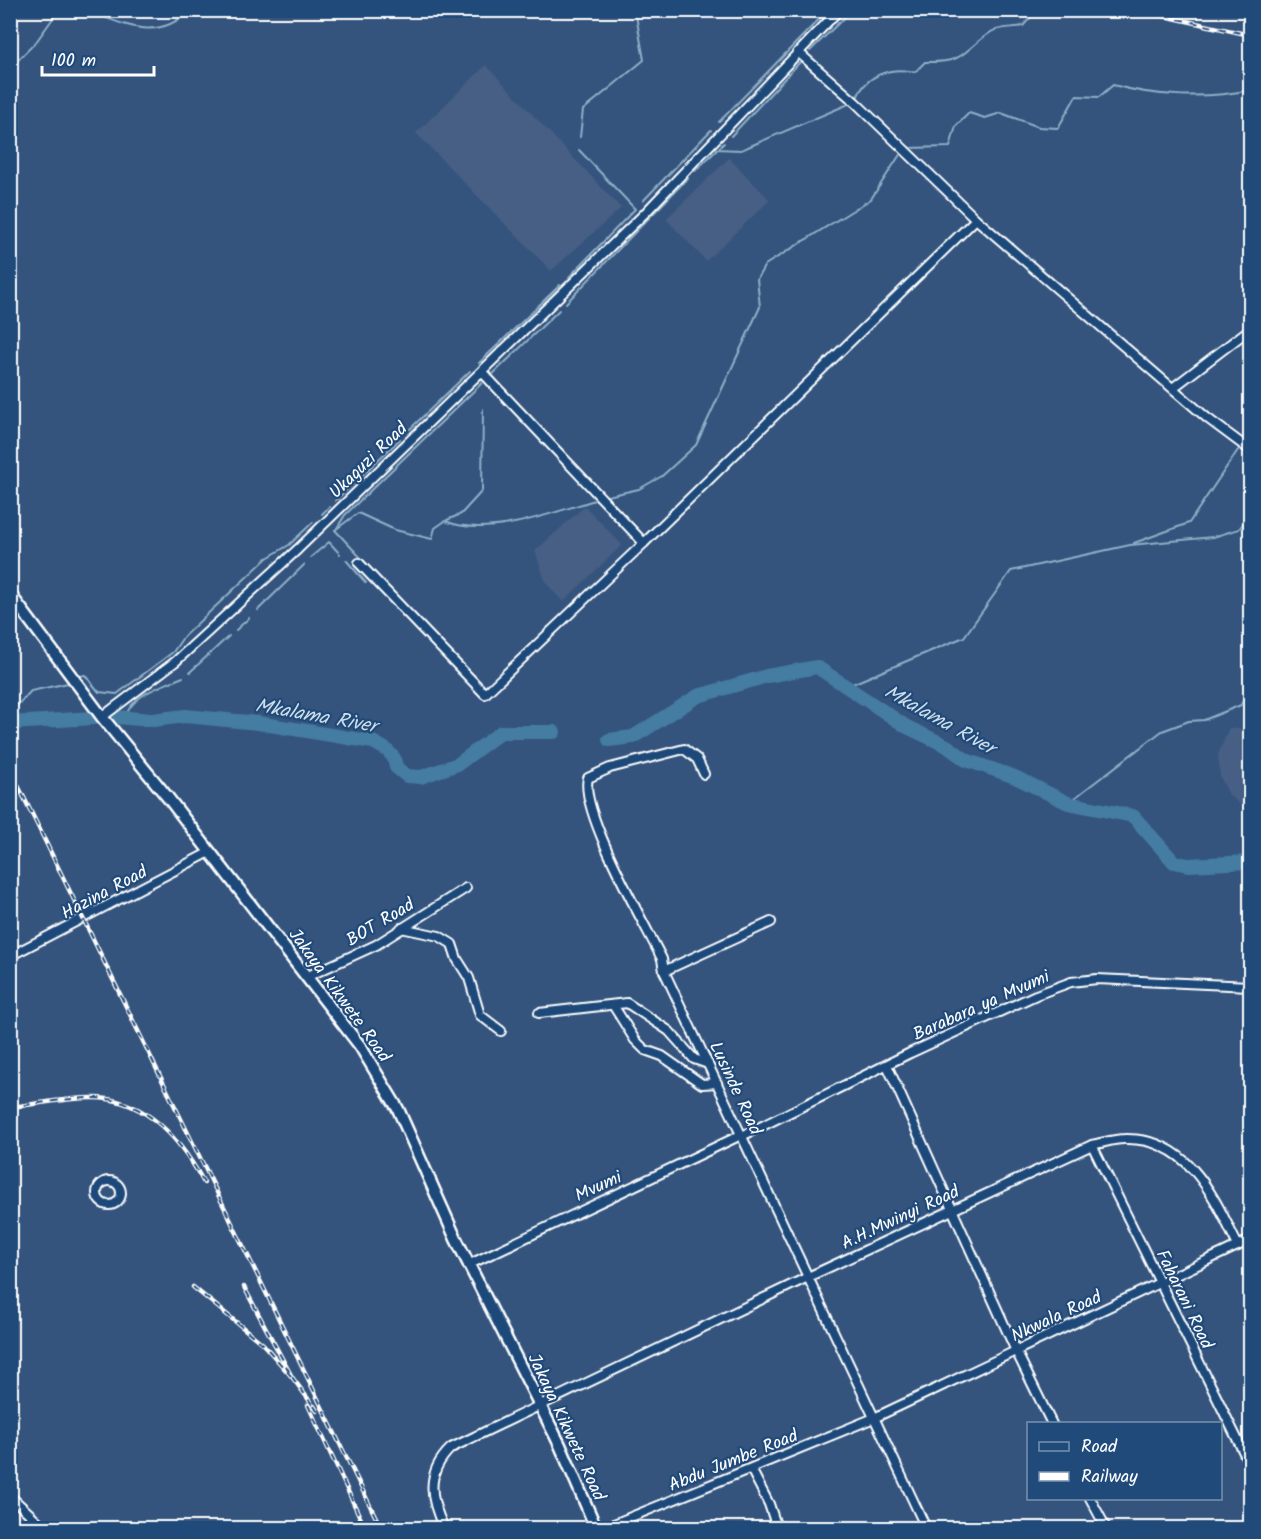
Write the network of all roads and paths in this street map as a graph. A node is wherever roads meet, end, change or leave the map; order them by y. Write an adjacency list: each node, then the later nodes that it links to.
1 (839, 10): 2 (street, Ukaguzi Road)
2 (798, 51): 3 (street); 5 (street, Ukaguzi Road)
3 (976, 219): 6 (street); 8 (street)
4 (1251, 329): 6 (street)
5 (482, 372): 8 (street); 11 (street, Ukaguzi Road)
6 (1174, 387): 7 (street)
7 (1251, 450)
8 (644, 543): 9 (street)
9 (359, 563)
10 (10, 594): 11 (main road, Jakaya Kikwete Road)
11 (102, 717): 13 (main road, Jakaya Kikwete Road)
12 (704, 774): 18 (street, Lusinde Road)
13 (210, 852): 17 (street, Hazina Road); 19 (main road, Jakaya Kikwete Road)
14 (466, 888): 16 (street, BOT Road)
15 (771, 922): 18 (street)
16 (401, 928): 19 (street, BOT Road); 23 (street)
17 (10, 956)
18 (664, 971): 24 (street, Lusinde Road)
19 (306, 977): 32 (main road, Jakaya Kikwete Road)
20 (1251, 986): 25 (street, Barabara ya Mvumi)
21 (613, 1005): 22 (street); 24 (street); 26 (street)
22 (539, 1014)
23 (501, 1031)
24 (708, 1064): 26 (street, Lusinde Road)
25 (887, 1065): 27 (street, Barabara ya Mvumi); 29 (street)
26 (717, 1083): 27 (street, Lusinde Road)
27 (741, 1136): 32 (street, Mvumi); 33 (street, Lusinde Road)
28 (1092, 1145): 29 (street, A.H.Mwinyi Road); 31 (street, A.H.Mwinyi Road); 34 (street, Faharani Road)
29 (953, 1208): 33 (street, A.H.Mwinyi Road); 35 (street)
30 (1251, 1240): 31 (street, Nkwala Road)
31 (1238, 1246): 34 (street, Nkwala Road)
32 (468, 1265): 36 (main road, Jakaya Kikwete Road)
33 (808, 1277): 36 (street, A.H.Mwinyi Road); 37 (street, Lusinde Road)
34 (1161, 1283): 35 (street, Nkwala Road); 39 (street, Faharani Road)
35 (1016, 1352): 37 (street, Nkwala Road); 38 (street)
36 (541, 1406): 44 (street, A.H.Mwinyi Road); 45 (main road, Jakaya Kikwete Road)
37 (874, 1418): 40 (street, Abdu Jumbe Road); 48 (street, Lusinde Road)
38 (1051, 1422)
39 (1251, 1466)
40 (751, 1469): 46 (street, Abdu Jumbe Road); 47 (street)
41 (10, 1496): 43 (street)
42 (1091, 1500): 49 (street)
43 (45, 1528)
44 (444, 1528)
45 (596, 1528)
46 (604, 1528)
47 (777, 1528)
48 (926, 1528)
49 (1106, 1528)

